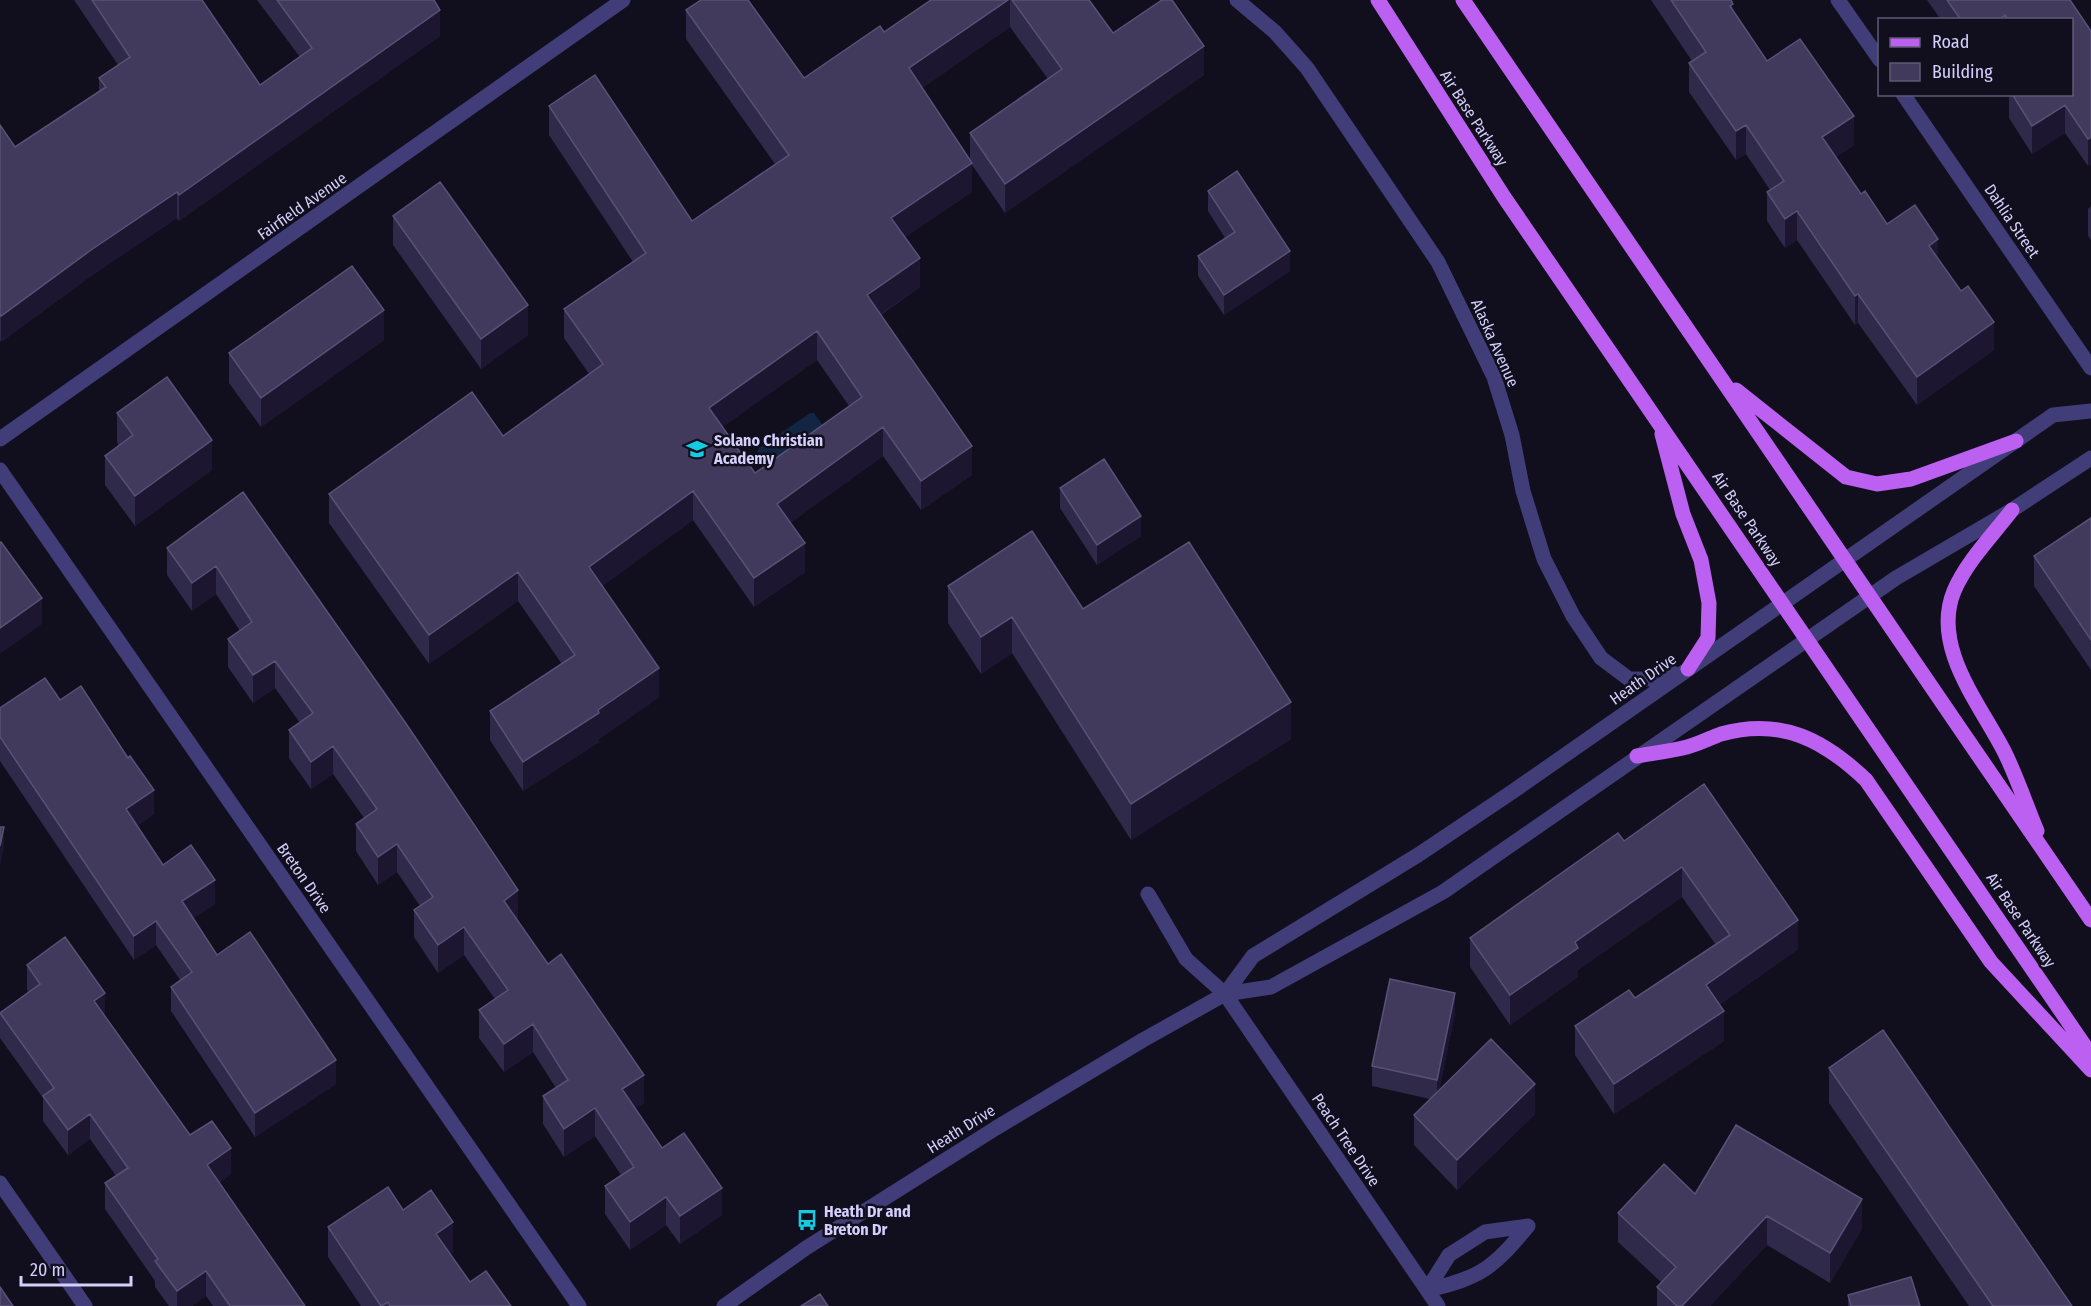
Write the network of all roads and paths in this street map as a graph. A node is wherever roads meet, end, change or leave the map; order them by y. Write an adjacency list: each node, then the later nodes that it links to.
1 (622, 0): 12 (street, Fairfield Avenue)
2 (1237, 0): 21 (street, Alaska Avenue)
3 (1378, 0): 11 (main road, Air Base Parkway)
4 (1463, 0): 9 (main road)
5 (1838, 0): 6 (street)
6 (1878, 57)
7 (1904, 96): 8 (street, Dahlia Street)
8 (2091, 368)
9 (1724, 381): 13 (main road); 17 (main road)
10 (2091, 411): 13 (street, Heath Drive)
11 (1659, 422): 19 (main road, Air Base Parkway); 21 (main road)
12 (0, 439)
13 (2016, 441): 17 (street, Heath Drive)
14 (2091, 458): 16 (street, Heath Drive)
15 (0, 471): 32 (street, Breton Drive)
16 (2012, 510): 18 (street, Heath Drive); 23 (main road)
17 (1844, 559): 18 (main road); 19 (street, Heath Drive)
18 (1869, 597): 20 (street, Heath Drive); 23 (main road)
19 (1782, 602): 20 (main road, Air Base Parkway); 21 (street, Heath Drive)
20 (1807, 639): 22 (street, Heath Drive); 27 (main road, Air Base Parkway)
21 (1688, 669): 26 (street, Heath Drive)
22 (1637, 756): 26 (street, Heath Drive); 28 (main road)
23 (2049, 859): 25 (main road)
24 (1148, 894): 26 (street, Peach Tree Drive)
25 (2091, 920)
26 (1225, 994): 30 (street, Peach Tree Drive); 33 (street, Heath Drive)
27 (2091, 1055)
28 (2091, 1070)
29 (0, 1183): 31 (street)
30 (1426, 1290): 30 (street); 34 (street, Peach Tree Drive)
31 (85, 1306)
32 (579, 1306)
33 (724, 1306)
34 (1438, 1306)

